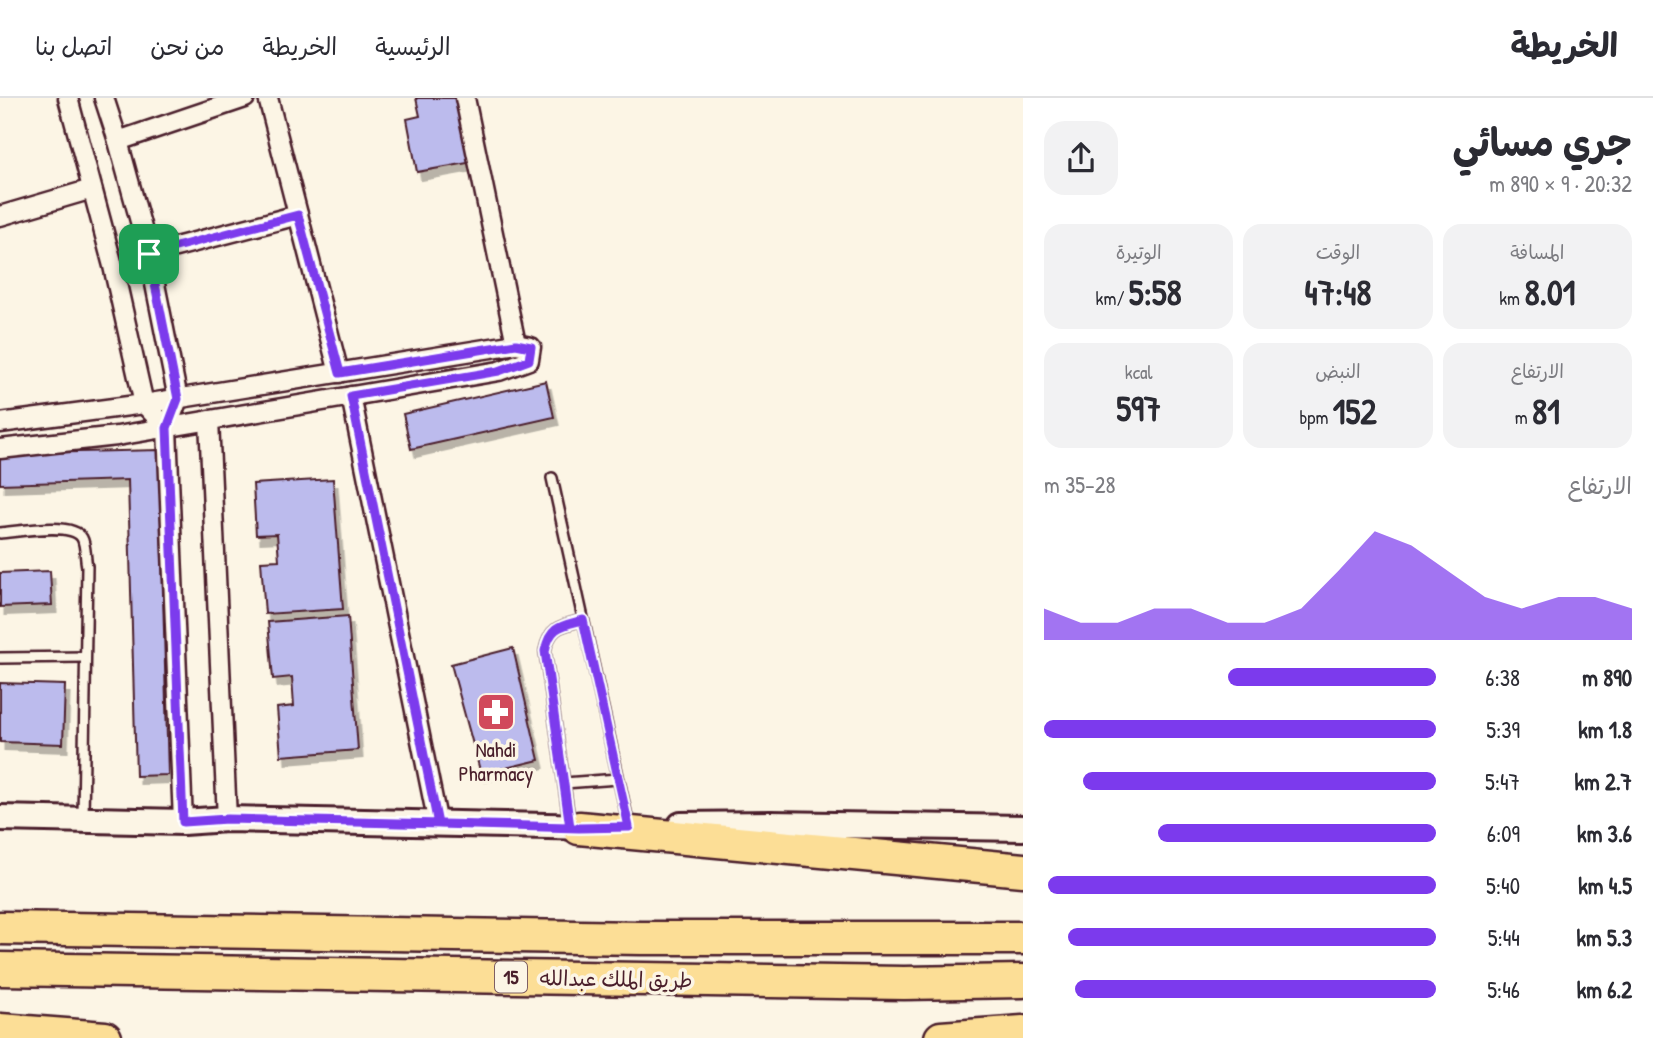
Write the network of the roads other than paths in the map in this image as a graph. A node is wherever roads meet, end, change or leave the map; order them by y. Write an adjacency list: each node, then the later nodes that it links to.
1 (68, 98): 7 (street)
2 (104, 98): 6 (street)
3 (245, 98): 6 (street)
4 (268, 98): 8 (street)
5 (465, 98): 11 (street)
6 (118, 141): 10 (street)
7 (92, 189): 9 (street); 15 (street)
8 (298, 215): 10 (street); 12 (street)
9 (0, 216)
10 (149, 254): 14 (street)
11 (516, 344): 12 (street); 13 (street)
12 (340, 373): 14 (street)
13 (351, 396): 16 (street); 31 (street)
14 (178, 399): 15 (street); 18 (street)
15 (144, 404): 17 (street); 18 (street)
16 (209, 421): 18 (street); 28 (street)
17 (0, 423)
18 (167, 428): 19 (street); 30 (street)
19 (0, 449)
20 (552, 478): 22 (lane)
21 (0, 533): 23 (lane)
22 (583, 620): 25 (lane); 26 (lane)
23 (85, 657): 24 (lane); 29 (lane)
24 (0, 658)
25 (618, 779): 26 (lane); 32 (lane)
26 (564, 783): 33 (lane)
27 (0, 818): 29 (main road)
28 (227, 819): 30 (main road); 31 (main road)
29 (83, 820): 30 (main road)
30 (183, 822)
31 (438, 824): 33 (main road)
32 (629, 827): 33 (main road); 34 (main road)
33 (574, 828): 35 (highway)
34 (1023, 828)
35 (1023, 870)
36 (0, 928): 37 (highway, طريق الملك عبدالله / 15)
37 (1023, 938)
38 (0, 969): 39 (highway, طريق الملك عبدالله / 15)
39 (1023, 981)
40 (0, 1030): 42 (highway)
41 (1023, 1032): 43 (highway)
42 (105, 1038)
43 (941, 1038)

